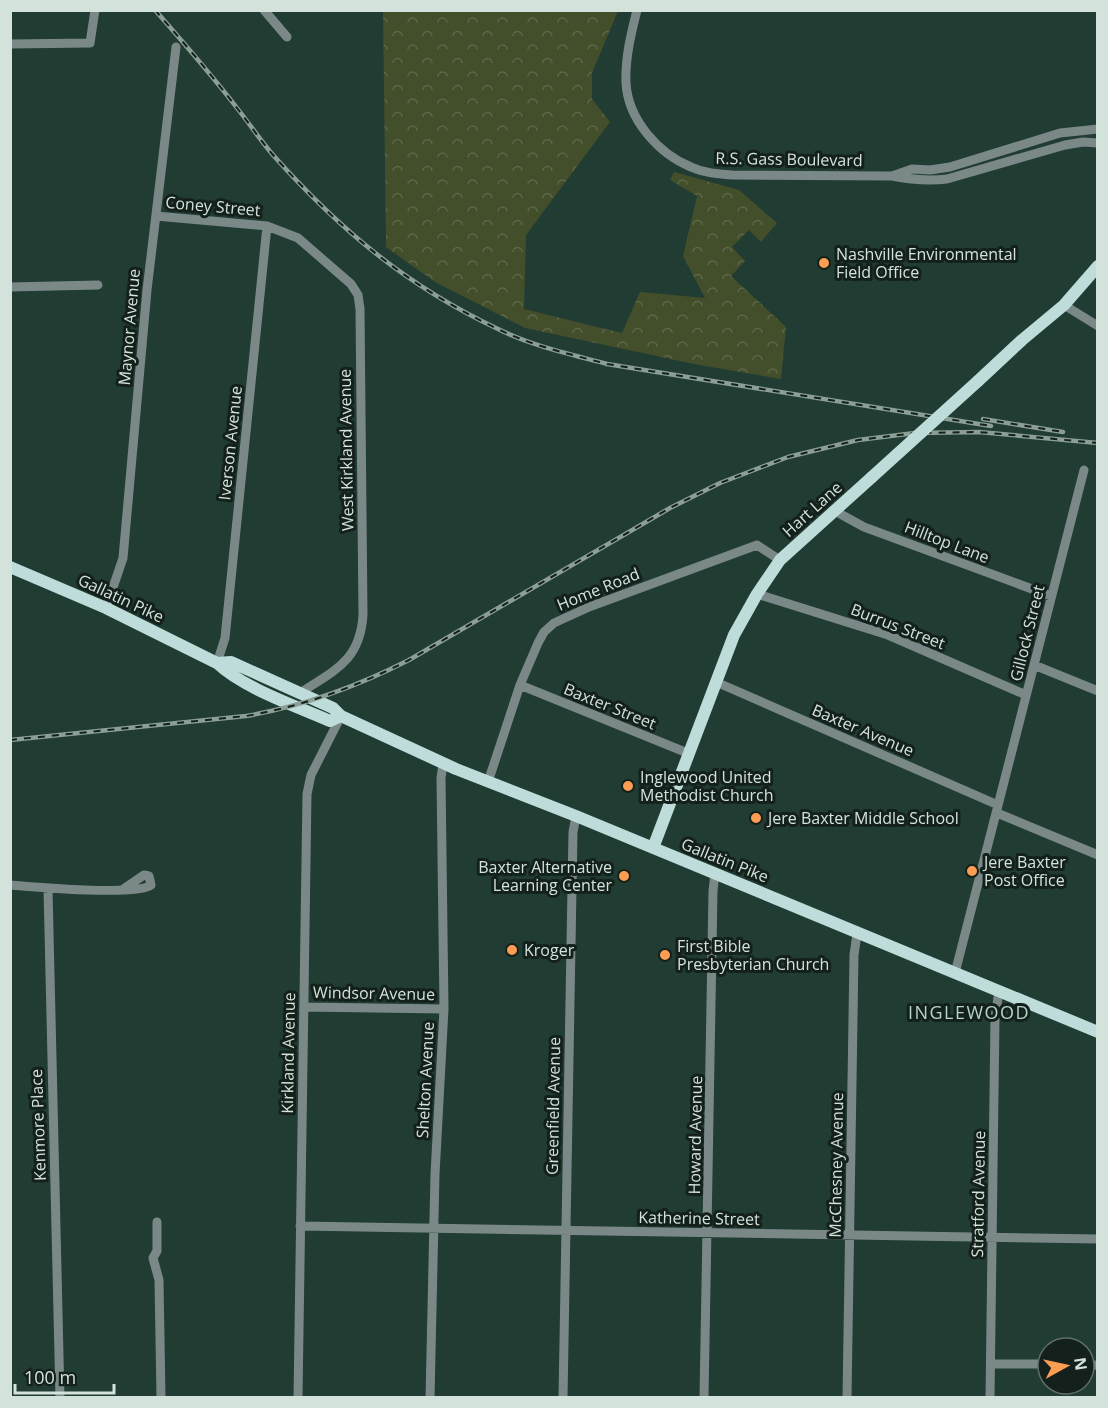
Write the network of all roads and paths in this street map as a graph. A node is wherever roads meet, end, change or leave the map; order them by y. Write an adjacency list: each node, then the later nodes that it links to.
1 (95, 10): 5 (street)
2 (264, 10): 4 (street)
3 (638, 10): 9 (street, R.S. Gass Boulevard)
4 (286, 37)
5 (10, 44)
6 (176, 47): 10 (street, Maynor Avenue)
7 (1098, 129): 9 (street, R.S. Gass Boulevard)
8 (1098, 143): 9 (street, R.S. Gass Boulevard)
9 (892, 176)
10 (156, 216): 11 (street, Coney Street); 23 (street, Maynor Avenue)
11 (267, 226): 24 (street, Iverson Avenue); 29 (street, West Kirkland Avenue)
12 (1098, 266): 15 (main road, Hart Lane)
13 (98, 285): 14 (street)
14 (10, 287)
15 (1064, 305): 16 (street); 18 (main road, Hart Lane, bridge)
16 (1098, 326)
17 (1084, 470): 22 (street, Gillock Street)
18 (835, 511): 19 (main road, Hart Lane); 22 (street, Hilltop Lane)
19 (780, 560): 21 (main road, Hart Lane); 27 (street, Home Road)
20 (10, 567): 23 (main road, Gallatin Pike)
21 (757, 594): 26 (main road, Hart Lane); 30 (street, Burrus Street)
22 (1052, 596): 25 (street, Gillock Street)
23 (106, 608): 24 (main road, Gallatin Pike)
24 (217, 663): 29 (main road, Gallatin Pike); 31 (main road, Gallatin Pike)
25 (1034, 665): 28 (street); 30 (street, Gillock Street)
26 (716, 682): 32 (main road, Hart Lane); 35 (street, Baxter Avenue)
27 (520, 685): 32 (street, Baxter Street); 34 (street, Home Road)
28 (1098, 691)
29 (300, 693): 31 (main road, Gallatin Pike)
30 (1026, 695): 35 (street, Gillock Street)
31 (341, 716): 33 (main road, Gallatin Pike); 46 (street, Kirkland Avenue)
32 (690, 754): 37 (main road, Hart Lane)
33 (443, 764): 34 (main road, Gallatin Pike); 47 (street, Shelton Avenue)
34 (488, 782): 36 (main road, Gallatin Pike)
35 (998, 809): 38 (street, Baxter Avenue); 44 (street, Gillock Street)
36 (576, 816): 37 (main road, Gallatin Pike); 52 (street, Greenfield Avenue)
37 (653, 849): 39 (main road, Gallatin Pike)
38 (1098, 855)
39 (715, 873): 43 (main road, Gallatin Pike); 53 (street, Howard Avenue)
40 (10, 885): 41 (street)
41 (48, 889): 42 (street); 59 (street, Kenmore Place)
42 (122, 890)
43 (858, 934): 44 (main road, Gallatin Pike); 54 (street, McChesney Avenue)
44 (955, 973): 45 (main road, Gallatin Pike)
45 (999, 991): 48 (main road, Gallatin Pike); 55 (street, Stratford Avenue)
46 (304, 1007): 47 (street, Windsor Avenue); 50 (street, Kirkland Avenue)
47 (444, 1008): 51 (street, Shelton Avenue)
48 (1098, 1032)
49 (157, 1222): 60 (street)
50 (300, 1226): 51 (street, Katherine Street); 61 (street, Kirkland Avenue)
51 (433, 1227): 52 (street, Katherine Street); 62 (street, Shelton Avenue)
52 (566, 1231): 53 (street, Katherine Street); 63 (street, Greenfield Avenue)
53 (708, 1234): 54 (street, Katherine Street); 64 (street, Howard Avenue)
54 (850, 1235): 55 (street, Katherine Street); 65 (street, McChesney Avenue)
55 (992, 1238): 56 (street, Katherine Street); 57 (street, Stratford Avenue)
56 (1098, 1239)
57 (991, 1364): 58 (street); 66 (street, Stratford Avenue)
58 (1036, 1364)
59 (60, 1398)
60 (161, 1398)
61 (297, 1398)
62 (430, 1398)
63 (563, 1398)
64 (704, 1398)
65 (847, 1398)
66 (990, 1398)

